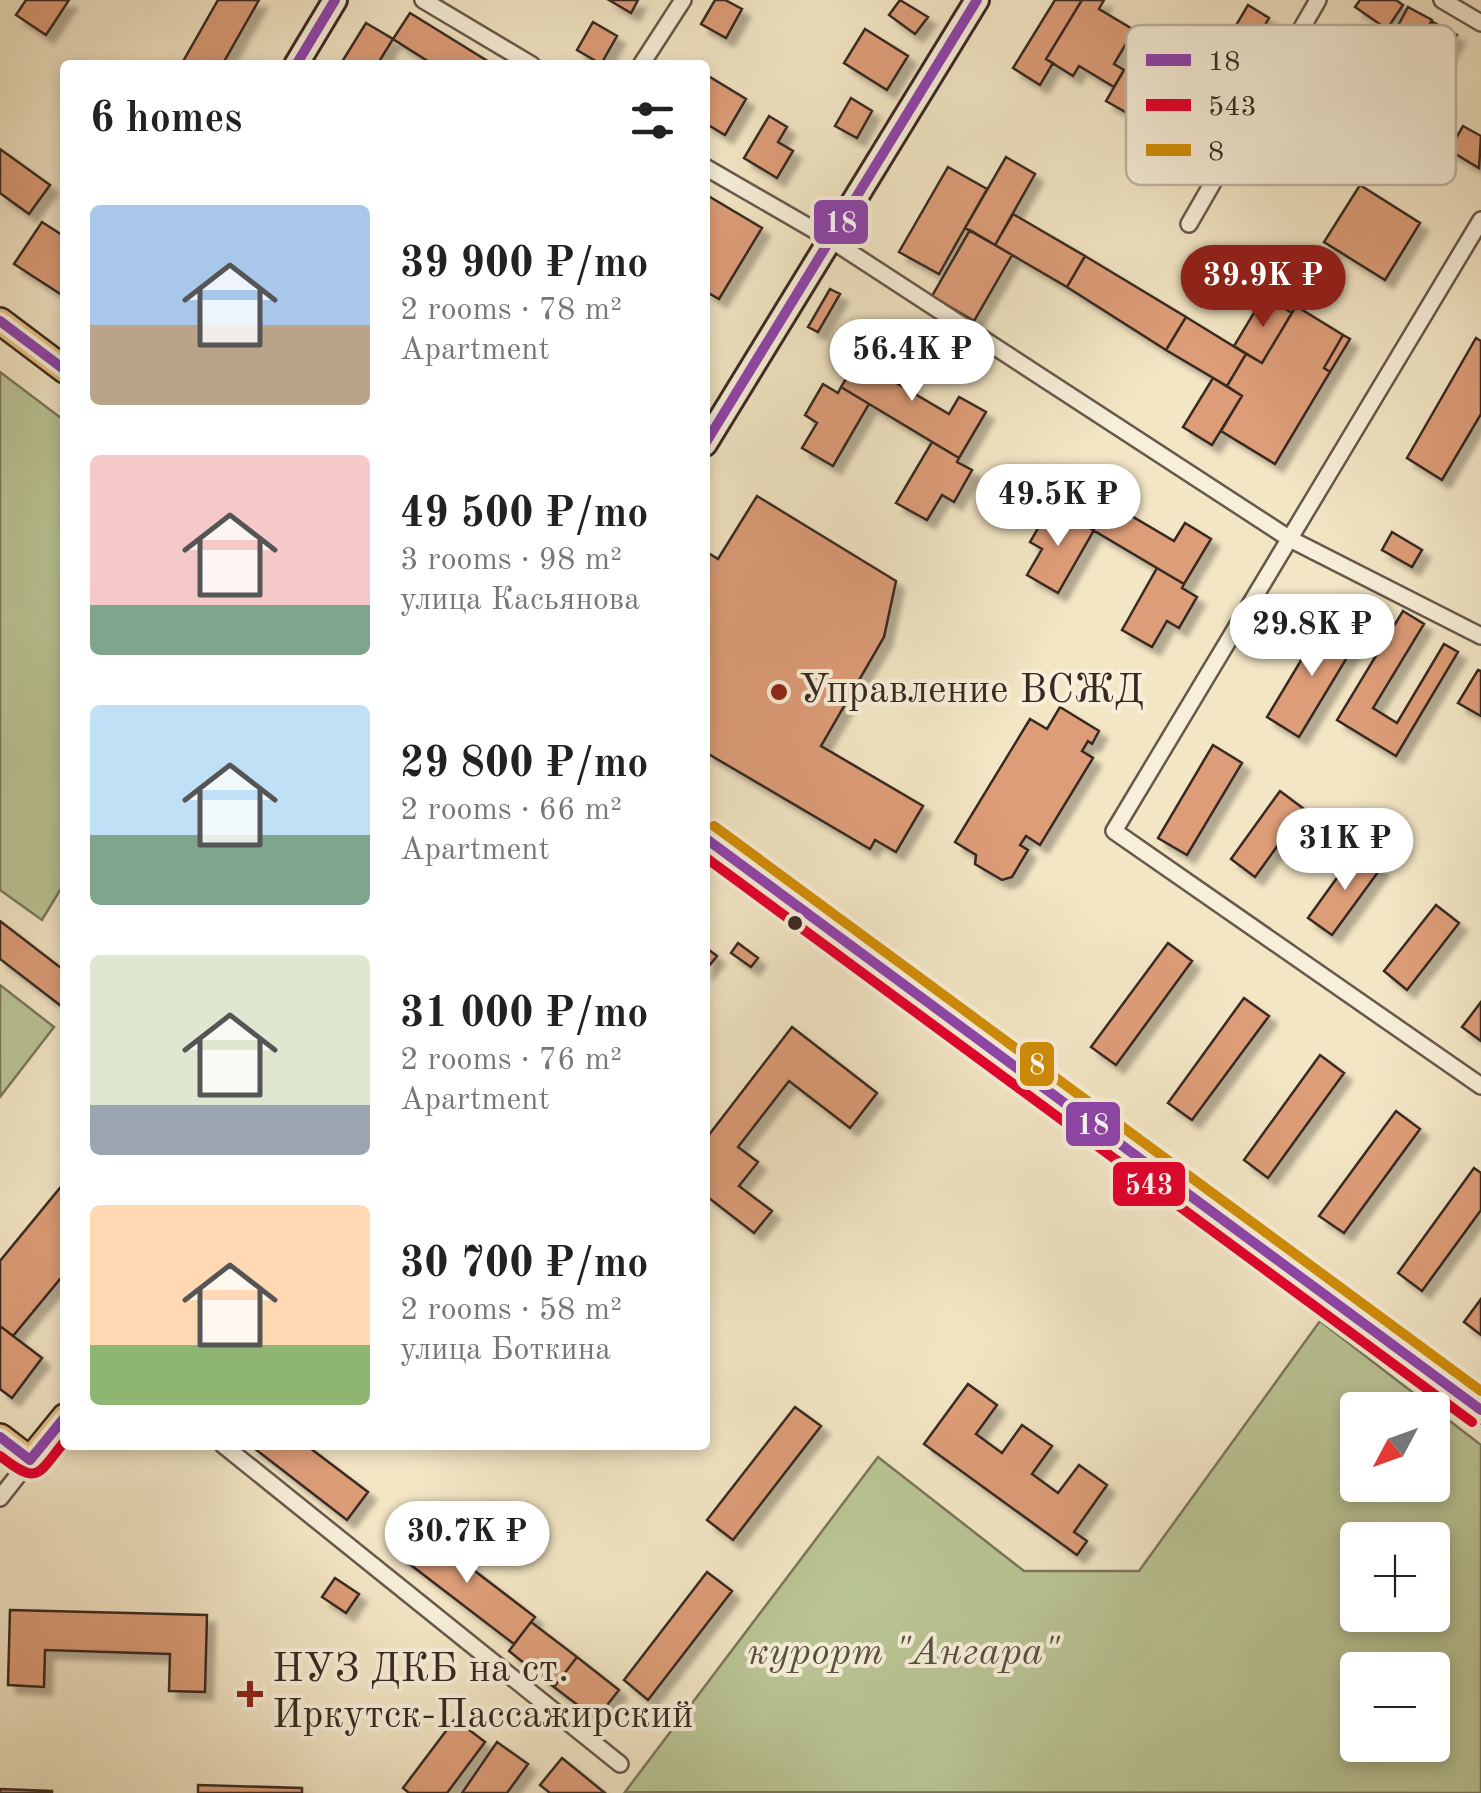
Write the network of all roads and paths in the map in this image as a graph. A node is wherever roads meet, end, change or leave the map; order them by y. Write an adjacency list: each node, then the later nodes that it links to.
1 (335, 0): 9 (main road)
2 (423, 0): 10 (street)
3 (683, 0): 11 (street)
4 (976, 0): 16 (main road)
5 (1318, 0): 8 (street)
6 (1442, 0): 7 (street)
7 (1481, 23)
8 (1304, 25)
9 (299, 60)
10 (524, 60)
11 (643, 60)
12 (710, 170): 16 (street)
13 (1211, 185): 15 (street)
14 (1481, 220): 20 (street)
15 (1189, 224)
16 (828, 238): 19 (main road); 20 (street)
17 (0, 321): 18 (main road)
18 (60, 366)
19 (710, 436)
20 (1290, 539): 21 (street); 23 (street)
21 (1481, 636)
22 (710, 842): 24 (main road)
23 (1481, 1086)
24 (1481, 1410)
25 (60, 1423): 28 (main road)
26 (0, 1436): 28 (main road)
27 (229, 1450): 30 (street)
28 (30, 1460): 29 (street)
29 (0, 1498)
30 (620, 1764)

